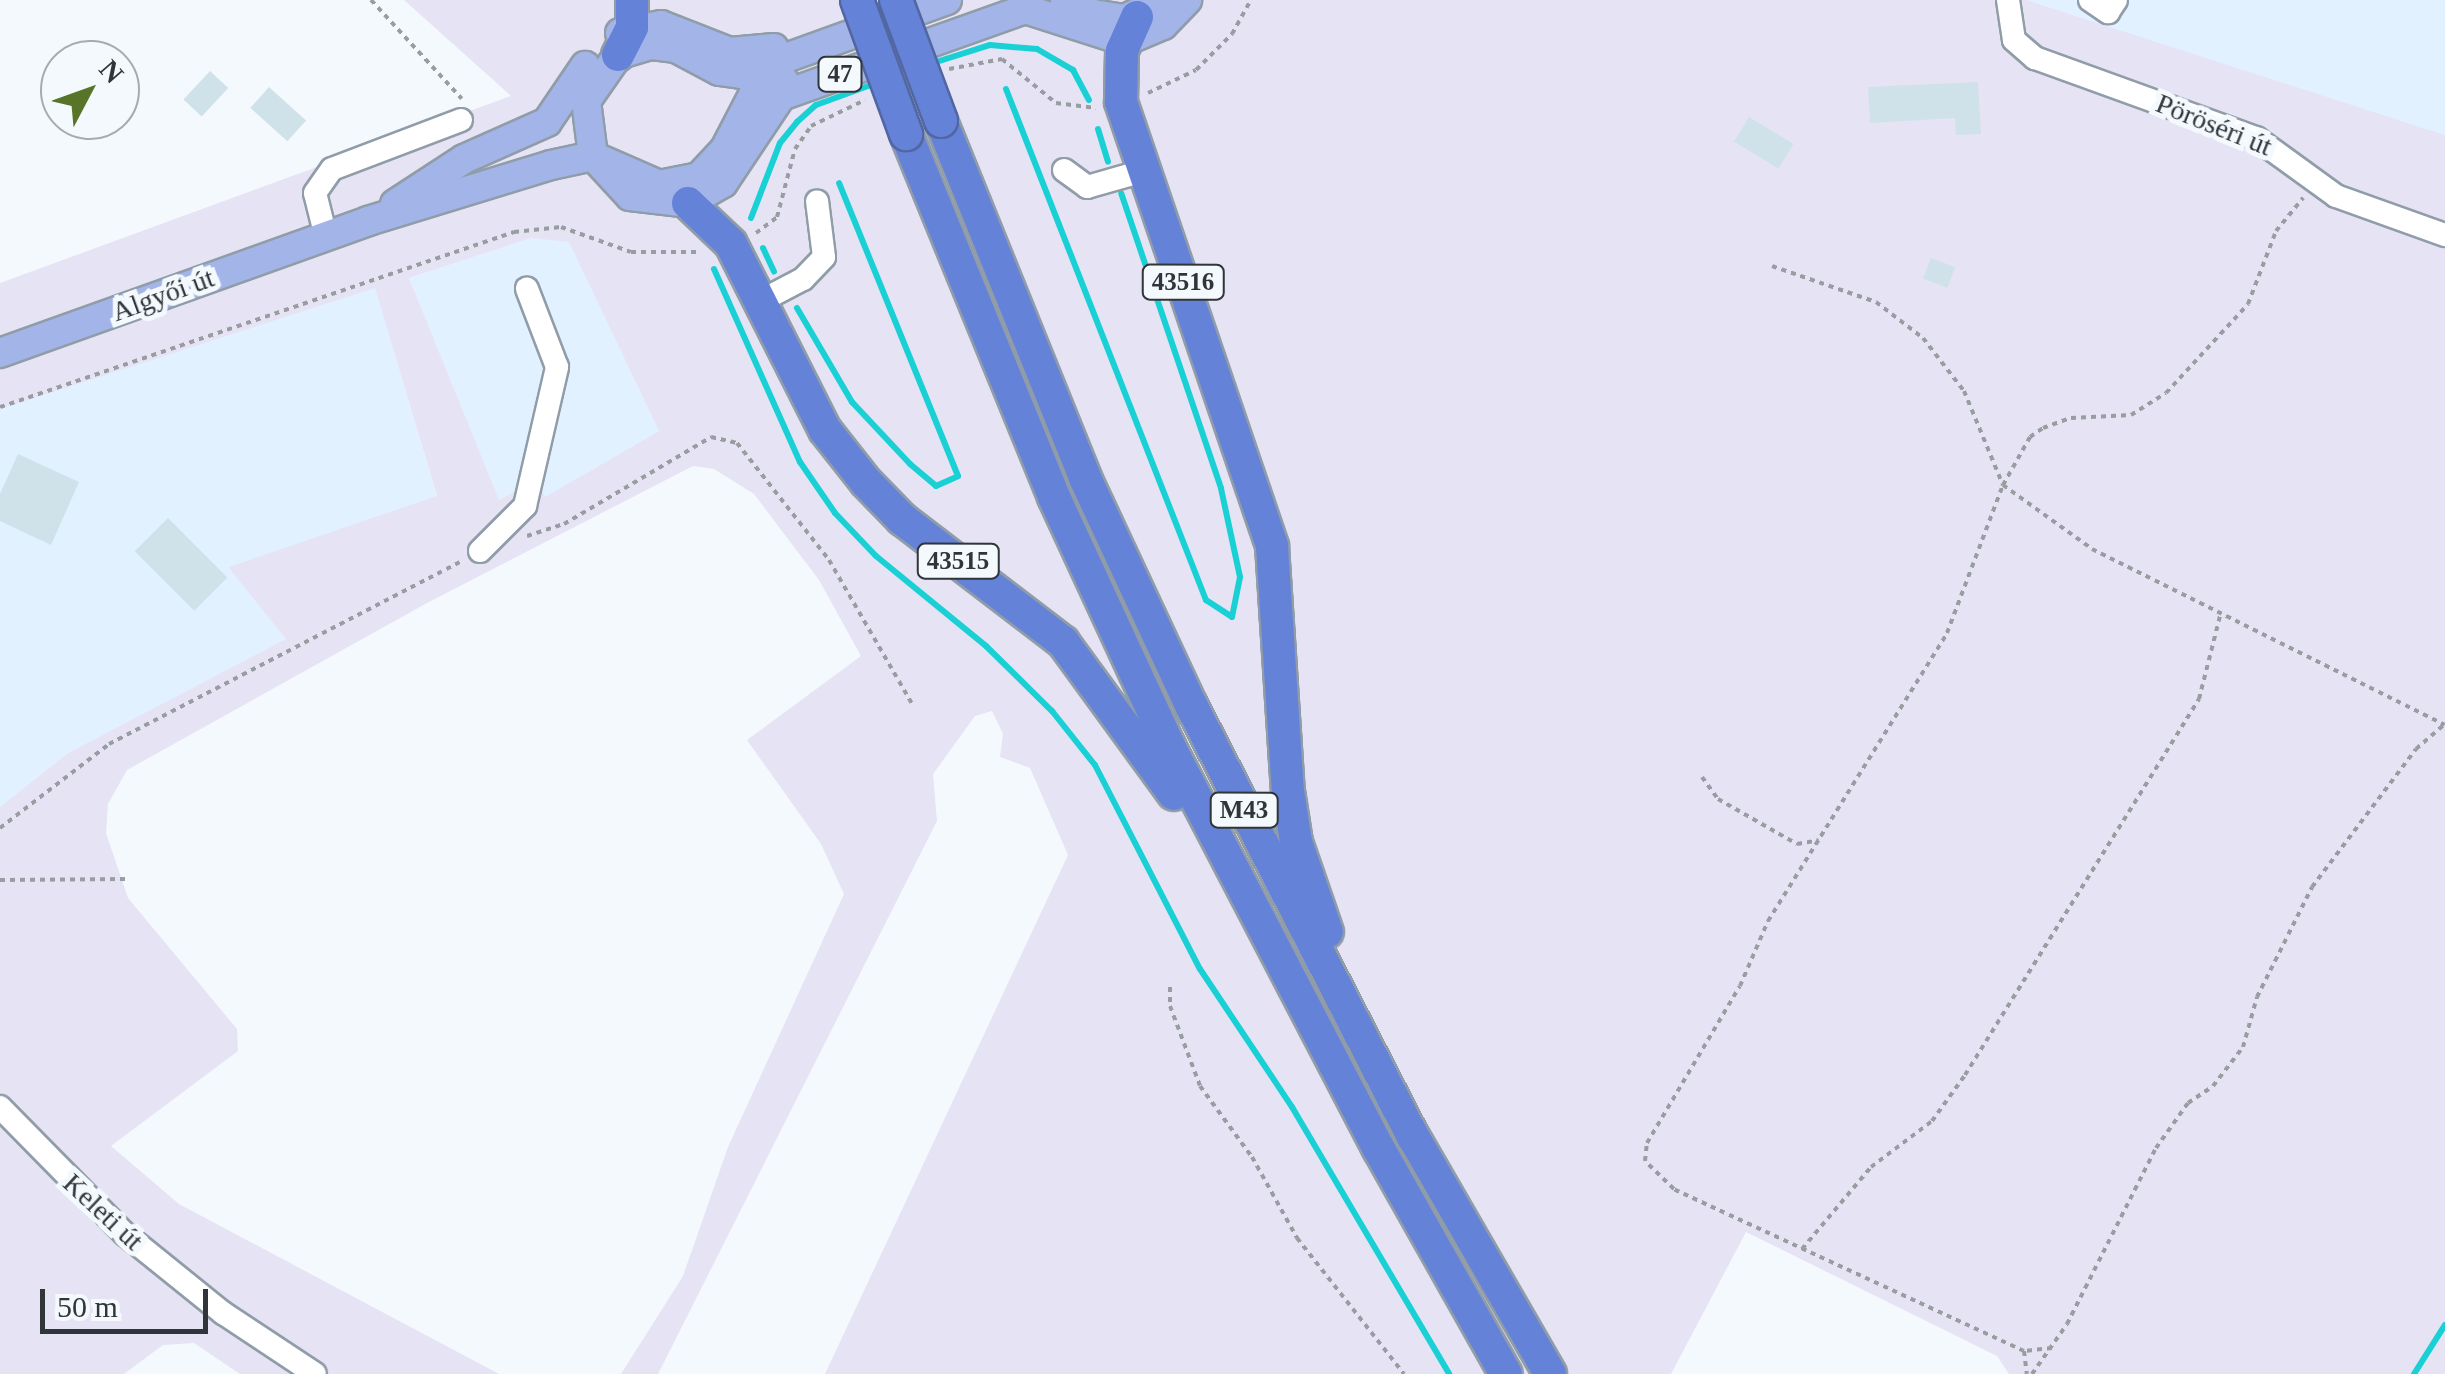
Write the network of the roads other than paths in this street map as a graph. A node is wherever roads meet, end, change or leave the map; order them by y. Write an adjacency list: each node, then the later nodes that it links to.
1 (857, 0): 27 (highway, M43, bridge)
2 (896, 0): 29 (highway, M43, bridge)
3 (906, 0): 12 (main road, 47)
4 (947, 0): 12 (main road, 47)
5 (1003, 0): 15 (main road, 47)
6 (1066, 0): 11 (main road)
7 (1187, 0): 11 (main road)
8 (2008, 0): 21 (street, Pöröséri út)
9 (2090, 0): 10 (street)
10 (2116, 0)
11 (1142, 19): 17 (highway, 43516); 19 (main road, 47)
12 (628, 28): 13 (main road, 47); 20 (main road, 47)
13 (583, 113): 15 (main road); 20 (main road, 47)
14 (461, 120): 22 (street)
15 (598, 166): 19 (main road); 20 (main road, 47)
16 (1064, 170): 17 (street)
17 (1142, 171): 29 (highway, 43516)
18 (817, 200): 24 (street)
19 (688, 203): 24 (highway, 43515)
20 (368, 221): 22 (main road, Algyői út / 47)
21 (2445, 235)
22 (326, 237): 25 (main road, Algyői út / 47)
23 (527, 289): 26 (street)
24 (759, 302): 27 (highway, 43515)
25 (0, 352)
26 (480, 551)
27 (1250, 905): 31 (highway, M43)
28 (0, 1107): 30 (street, Keleti út)
29 (1414, 1138): 32 (highway, M43)
30 (315, 1374)
31 (1506, 1374)
32 (1550, 1374)

